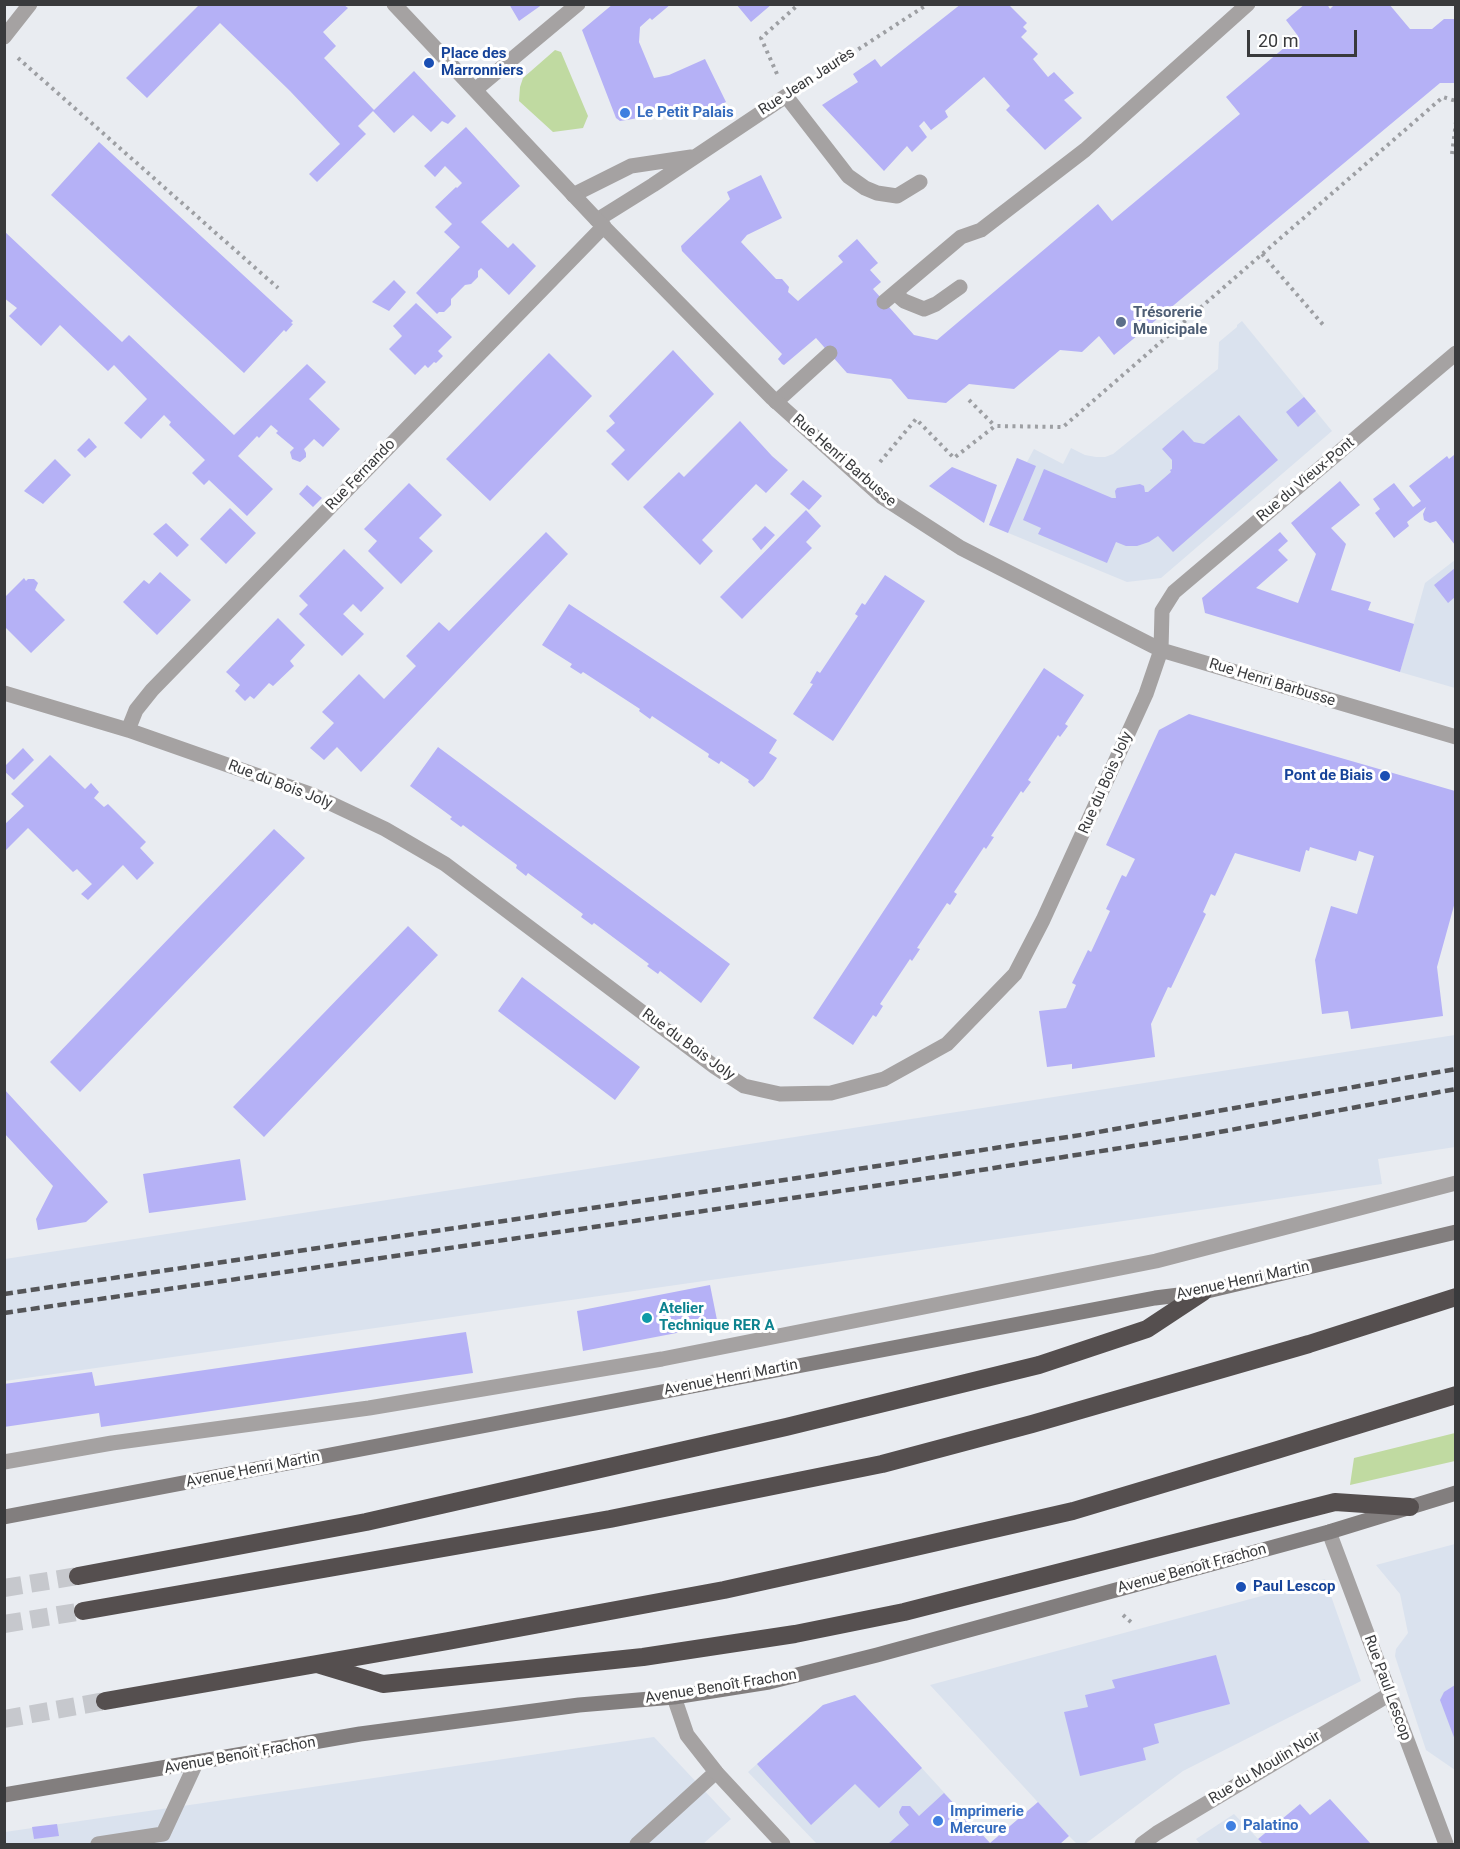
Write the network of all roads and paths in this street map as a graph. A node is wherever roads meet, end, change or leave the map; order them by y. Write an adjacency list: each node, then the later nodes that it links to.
1 (30, 4): 7 (street)
2 (394, 4): 9 (street, Rue Henri Barbusse)
3 (578, 4): 9 (street)
4 (799, 4): 10 (path)
5 (928, 4): 10 (path, Rue Jean Jaurès)
6 (1248, 4): 19 (street)
7 (4, 37)
8 (13, 53): 20 (path)
9 (475, 90): 16 (street, Rue Henri Barbusse)
10 (786, 96): 14 (street, Rue Jean Jaurès); 15 (street)
11 (1455, 101): 18 (path)
12 (1455, 122): 13 (path)
13 (1452, 154)
14 (697, 157): 16 (street); 17 (street, Rue Jean Jaurès)
15 (920, 182)
16 (573, 195): 17 (street, Rue Henri Barbusse)
17 (600, 223): 25 (street, Rue Henri Barbusse); 31 (street, Rue Fernando)
18 (1262, 254): 21 (path); 26 (path)
19 (960, 287)
20 (278, 288)
21 (1325, 327)
22 (830, 353): 25 (street)
23 (1455, 353): 28 (street, Rue du Vieux-Pont)
24 (969, 400): 26 (path)
25 (776, 402): 27 (street, Rue Henri Barbusse)
26 (995, 426): 27 (path)
27 (864, 481): 29 (street, Rue Henri Barbusse)
28 (1162, 611): 29 (street, Rue du Bois Joly)
29 (1161, 650): 31 (street, Rue du Bois Joly); 32 (street, Rue Henri Barbusse)
30 (4, 693): 31 (street, Rue du Bois Joly)
31 (128, 730)
32 (1455, 737)
33 (1455, 1183): 38 (street)
34 (1453, 1233): 35 (street, Avenue Henri Martin)
35 (1203, 1292): 41 (street, Avenue Henri Martin); 43 (highway)
36 (1455, 1297): 44 (highway)
37 (1455, 1395): 45 (highway)
38 (4, 1462)
39 (1455, 1493): 40 (street, Avenue Benoît Frachon)
40 (1410, 1507): 42 (street, Avenue Benoît Frachon); 45 (highway)
41 (4, 1518)
42 (1329, 1532): 46 (street, Rue Paul Lescop); 47 (street, Avenue Benoît Frachon)
43 (78, 1576)
44 (83, 1611)
45 (316, 1664): 48 (highway)
46 (1390, 1694): 55 (street, Rue du Moulin Noir); 56 (street, Rue Paul Lescop)
47 (674, 1697): 49 (street, Avenue Benoît Frachon); 50 (street)
48 (105, 1701)
49 (196, 1763): 51 (street, Avenue Benoît Frachon); 52 (street)
50 (716, 1772): 53 (street); 54 (street)
51 (4, 1796)
52 (98, 1845)
53 (637, 1845)
54 (783, 1845)
55 (1142, 1845)
56 (1446, 1845)

